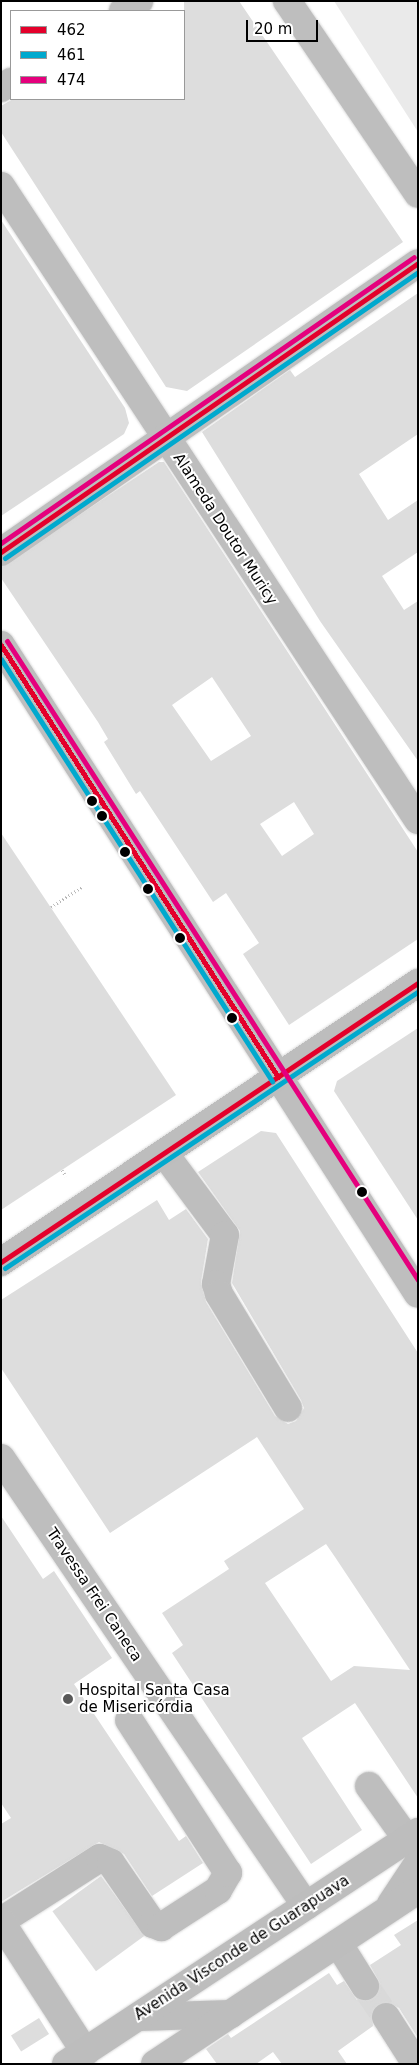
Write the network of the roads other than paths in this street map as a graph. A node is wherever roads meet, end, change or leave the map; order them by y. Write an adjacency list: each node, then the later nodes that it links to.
1 (139, 1): 3 (street)
2 (287, 1): 5 (street)
3 (125, 10)
4 (1, 186): 7 (street, Alameda Doutor Muricy)
5 (418, 194)
6 (418, 263): 7 (street)
7 (166, 438): 8 (street); 12 (street, Alameda Doutor Muricy)
8 (1, 552)
9 (1, 645): 11 (street)
10 (1, 681): 11 (street)
11 (35, 698): 14 (street)
12 (418, 820)
13 (418, 983): 14 (main road)
14 (278, 1076): 15 (main road); 17 (street)
15 (164, 1153): 16 (main road); 18 (street)
16 (1, 1262)
17 (418, 1294)
18 (288, 1408)
19 (1, 1458): 24 (street, Travessa Frei Caneca)
20 (129, 1720): 26 (street)
21 (369, 1786): 22 (street)
22 (414, 1844): 24 (main road, Avenida Visconde de Guarapuava); 25 (main road)
23 (418, 1890): 25 (main road)
24 (306, 1906): 30 (main road, Avenida Visconde de Guarapuava)
25 (387, 1911): 27 (main road)
26 (1, 1922): 32 (street)
27 (338, 1943): 28 (street); 29 (main road)
28 (365, 1986)
29 (231, 2014): 30 (main road); 33 (main road)
30 (138, 2017): 32 (main road, Avenida Visconde de Guarapuava)
31 (386, 2017): 34 (street)
32 (76, 2058)
33 (155, 2064)
34 (416, 2064)

